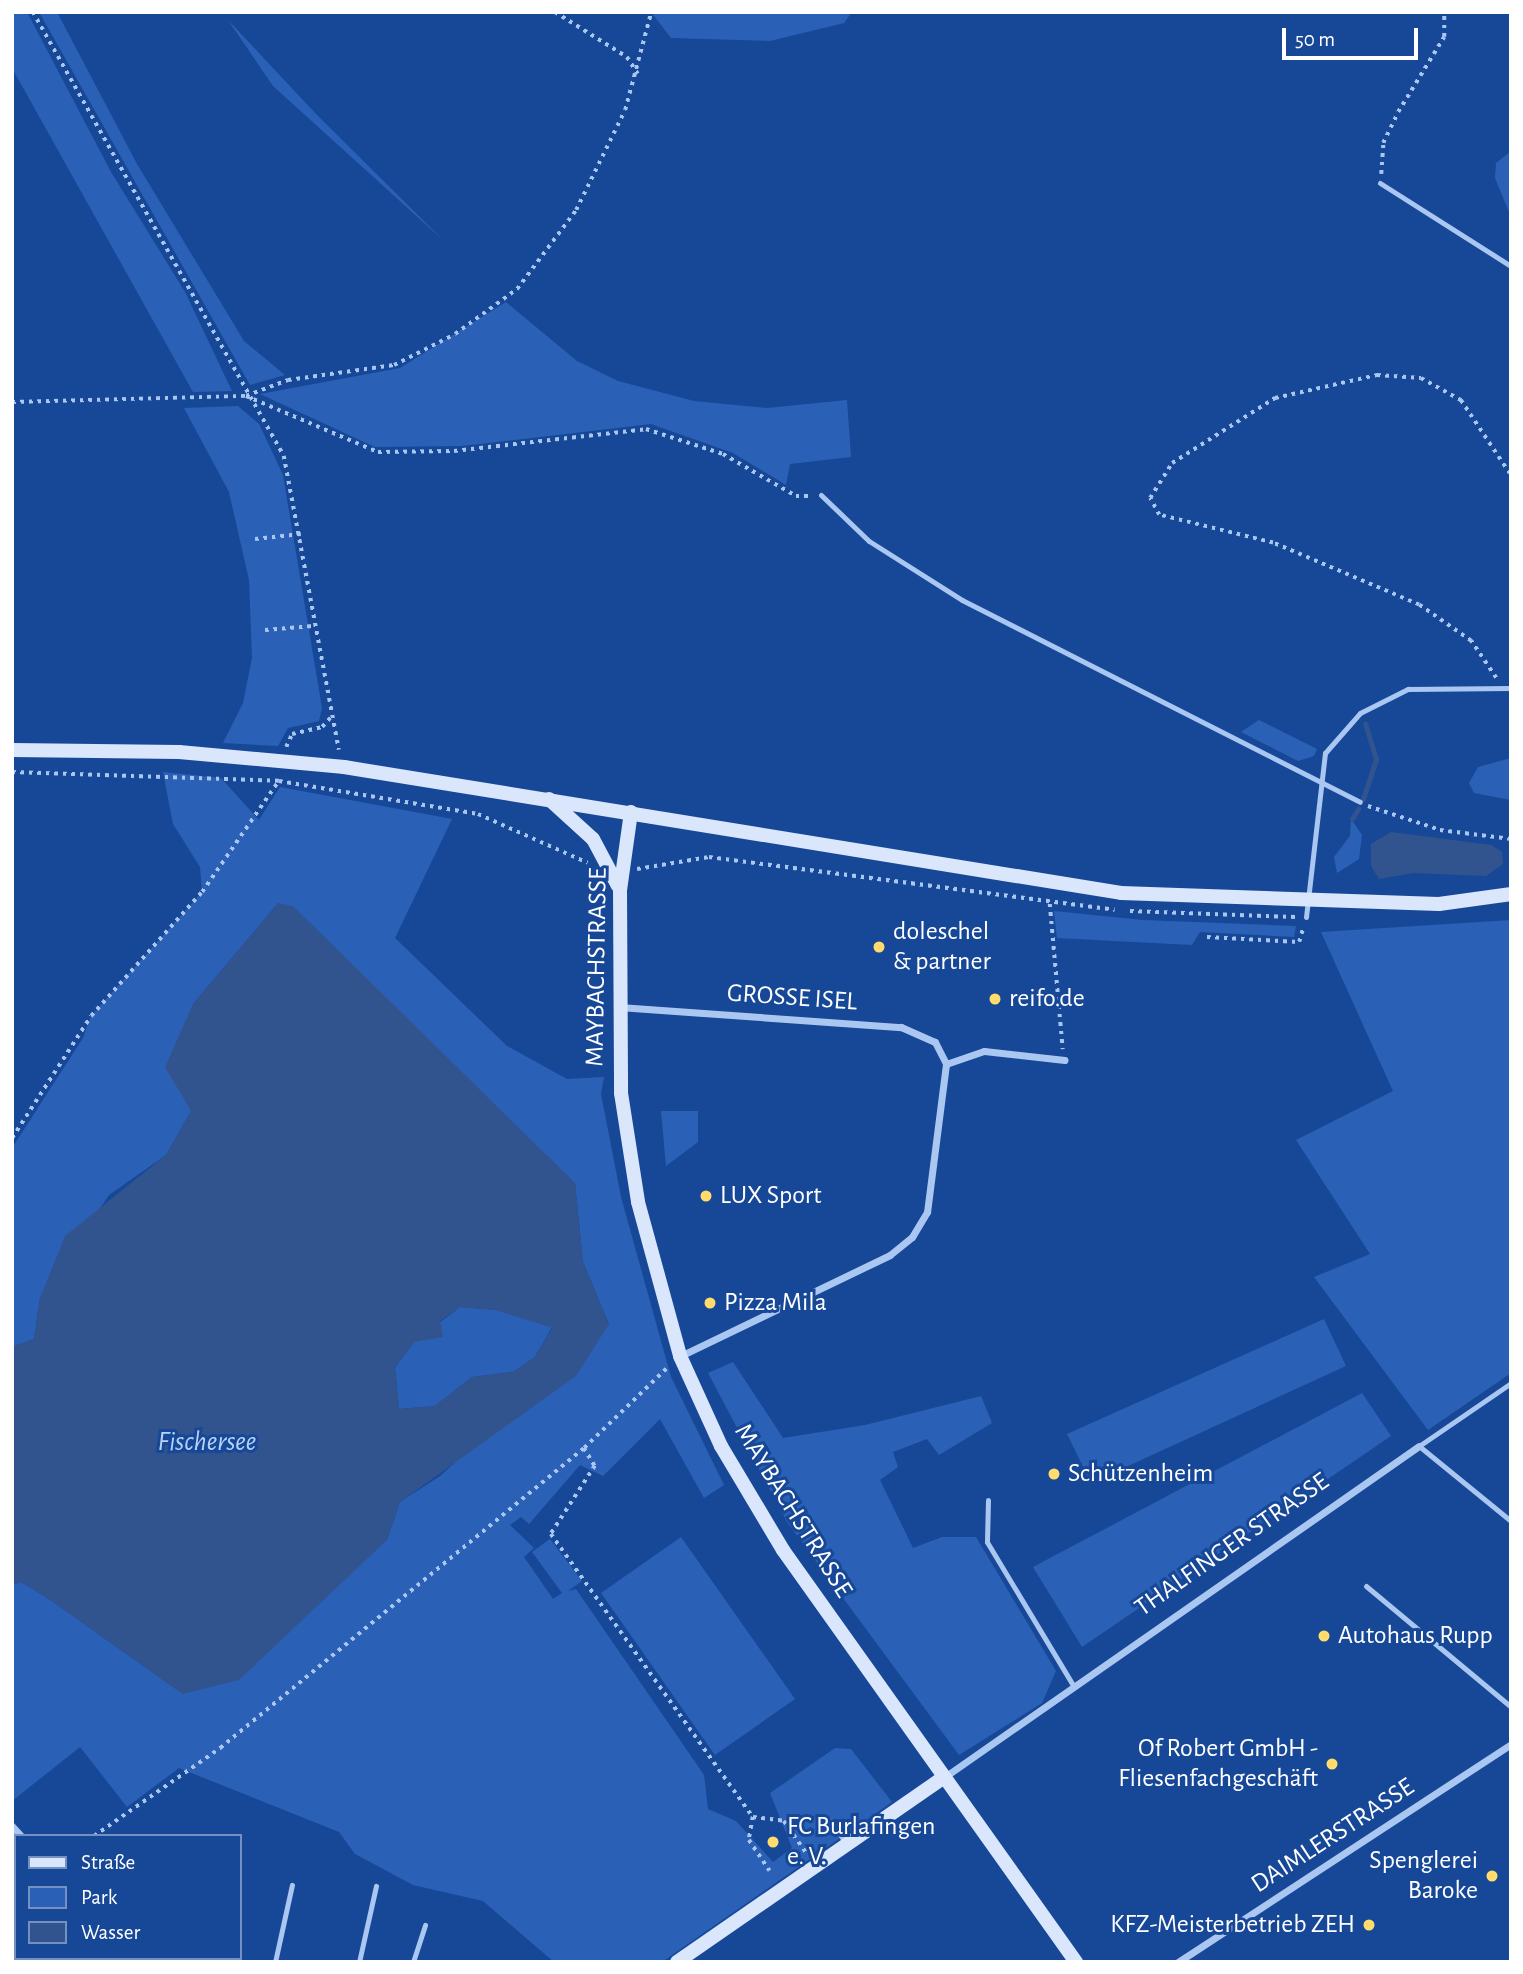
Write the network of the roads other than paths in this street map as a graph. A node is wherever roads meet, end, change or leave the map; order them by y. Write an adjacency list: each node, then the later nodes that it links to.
1 (1380, 183): 2 (lane)
2 (1511, 266)
3 (821, 495): 6 (lane)
4 (1511, 688): 6 (lane)
5 (12, 750): 7 (street)
6 (1321, 785): 8 (lane); 12 (lane)
7 (548, 798): 9 (street); 10 (street)
8 (1360, 803)
9 (631, 812): 10 (street, MAYBACHSTRASSE); 12 (street)
10 (620, 890): 14 (street, MAYBACHSTRASSE)
11 (1511, 894): 12 (street)
12 (1305, 901): 13 (lane)
13 (1306, 917)
14 (618, 1007): 16 (street, GROSSE ISEL); 17 (street, MAYBACHSTRASSE)
15 (1064, 1060): 16 (street)
16 (946, 1064): 17 (street)
17 (680, 1356): 26 (street, MAYBACHSTRASSE)
18 (1511, 1383): 19 (lane, THALFINGER STRASSE)
19 (1419, 1446): 21 (lane); 23 (street, THALFINGER STRASSE)
20 (988, 1500): 23 (lane)
21 (1511, 1521)
22 (1366, 1586): 24 (lane)
23 (1073, 1685): 26 (street, THALFINGER STRASSE)
24 (1511, 1707)
25 (1511, 1744): 37 (street, DAIMLERSTRASSE)
26 (943, 1778): 28 (street, THALFINGER STRASSE); 36 (street, MAYBACHSTRASSE)
27 (831, 1821): 28 (lane)
28 (848, 1846): 35 (street, THALFINGER STRASSE)
29 (292, 1885): 32 (lane)
30 (376, 1886): 33 (lane)
31 (425, 1925): 34 (lane)
32 (275, 1962)
33 (359, 1962)
34 (413, 1962)
35 (677, 1962)
36 (1076, 1962)
37 (1178, 1962)

